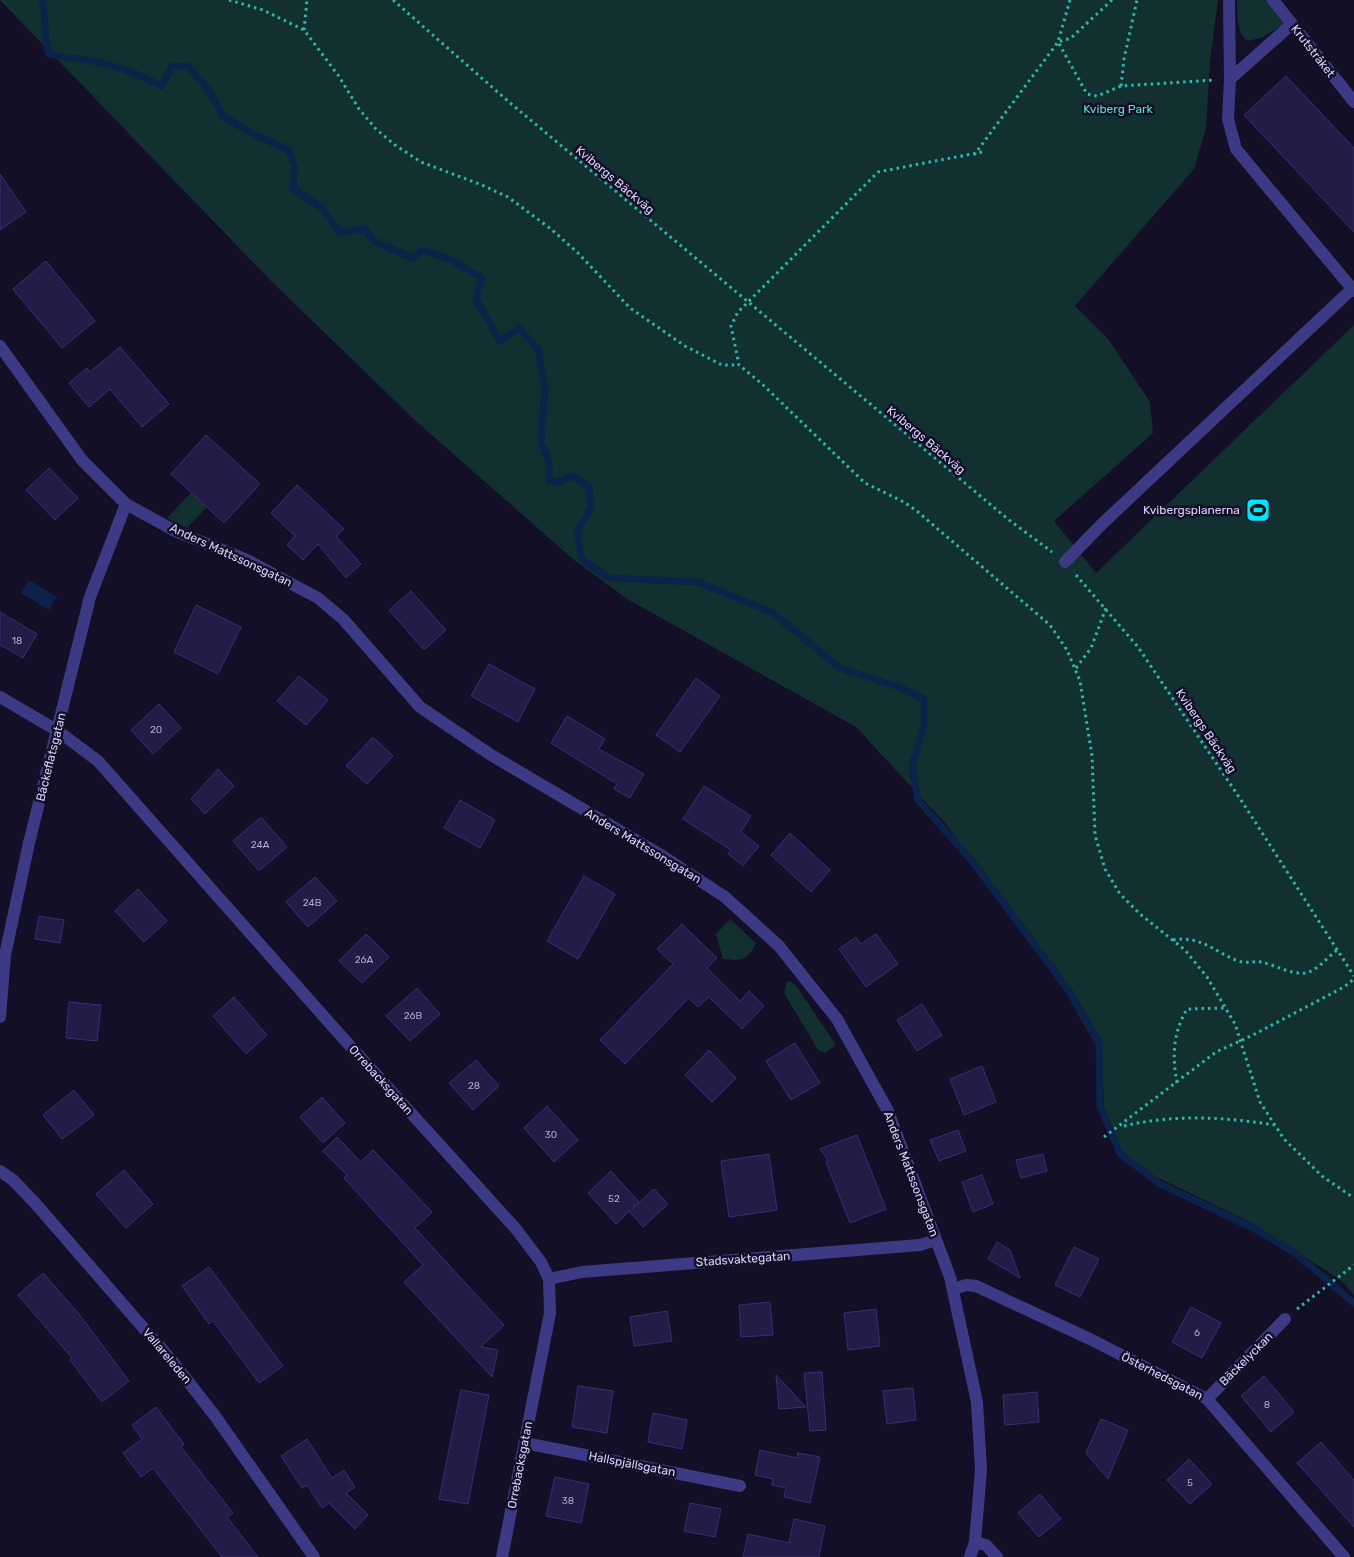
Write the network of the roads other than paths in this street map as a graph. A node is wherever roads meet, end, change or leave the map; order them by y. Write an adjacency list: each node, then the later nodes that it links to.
1 (1229, 0): 4 (street)
2 (1273, 0): 3 (street, Krutstråket)
3 (1292, 24): 4 (street); 5 (street, Krutstråket)
4 (1230, 79): 6 (street)
5 (1354, 102)
6 (1353, 289): 9 (street)
7 (0, 346): 8 (street, Anders Mattssonsgatan)
8 (126, 504): 11 (street, Bäckeflatsgatan); 15 (street, Anders Mattssonsgatan)
9 (1065, 562)
10 (0, 697): 11 (street, Orrebacksgatan)
11 (58, 731): 12 (street, Bäckeflatsgatan); 16 (street, Orrebacksgatan)
12 (3, 954): 13 (street, Bäckeflatsgatan)
13 (0, 1017)
14 (0, 1171): 23 (street, Vallareleden)
15 (936, 1240): 16 (street, Stadsvaktegatan); 17 (street, Anders Mattssonsgatan)
16 (549, 1279): 20 (street, Orrebacksgatan)
17 (954, 1289): 19 (street, Österhedsgatan); 22 (street, Anders Mattssonsgatan)
18 (1285, 1319): 19 (street, Bäckelyckan)
19 (1206, 1399): 27 (street, Österhedsgatan)
20 (525, 1443): 21 (street, Hallspjällsgatan); 24 (street, Orrebacksgatan)
21 (740, 1486)
22 (974, 1542): 25 (street, Anders Mattssonsgatan); 26 (street)
23 (314, 1557)
24 (502, 1557)
25 (970, 1557)
26 (997, 1557)
27 (1344, 1557)

